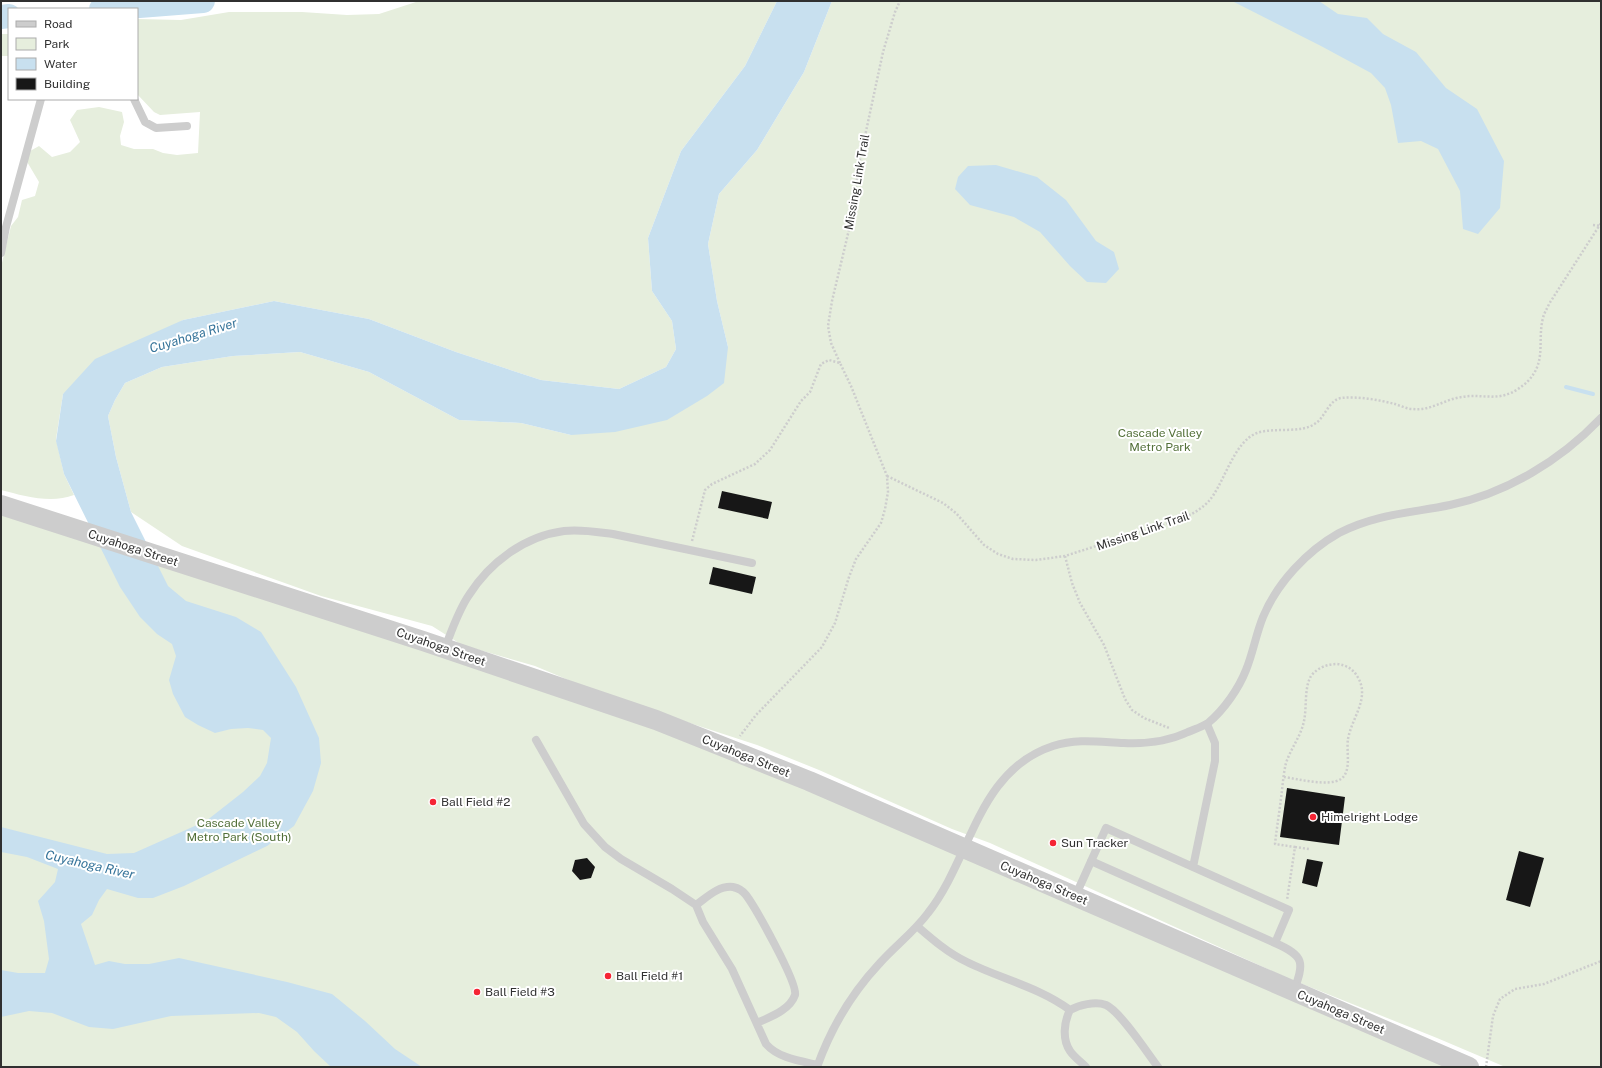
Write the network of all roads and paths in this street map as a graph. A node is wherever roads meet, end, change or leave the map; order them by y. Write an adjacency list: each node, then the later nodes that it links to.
1 (900, 1): 8 (path, Missing Link Trail)
2 (41, 100): 7 (lane)
3 (135, 100): 4 (lane)
4 (188, 126)
5 (1593, 225): 6 (path)
6 (1601, 225): 13 (path, Missing Link Trail)
7 (1, 253)
8 (840, 364): 10 (path, Missing Link Trail); 12 (path)
9 (1601, 418): 16 (lane)
10 (887, 476): 13 (path, Missing Link Trail); 19 (path)
11 (1, 505): 15 (street, Cuyahoga Street)
12 (690, 550): 14 (lane); 15 (lane)
13 (1068, 556): 17 (path)
14 (752, 563)
15 (445, 648): 19 (street, Cuyahoga Street)
16 (1207, 724): 17 (lane); 25 (lane)
17 (1182, 735): 22 (lane)
18 (536, 740): 27 (lane)
19 (730, 749): 22 (street, Cuyahoga Street)
20 (1284, 777): 20 (path); 21 (path)
21 (1295, 847): 23 (path); 28 (path)
22 (964, 849): 26 (street, Cuyahoga Street); 29 (lane)
23 (1309, 849)
24 (1091, 861): 25 (lane); 26 (lane); 30 (lane)
25 (1193, 867): 28 (lane)
26 (1075, 897): 32 (street, Cuyahoga Street)
27 (696, 905): 34 (lane); 34 (lane)
28 (1286, 908): 30 (lane)
29 (917, 926): 33 (lane); 35 (lane)
30 (1275, 943): 32 (lane)
31 (1601, 962): 39 (path)
32 (1294, 992): 38 (street, Cuyahoga Street)
33 (1070, 1010): 36 (lane); 37 (lane)
34 (757, 1023): 35 (lane)
35 (817, 1066)
36 (1086, 1067)
37 (1158, 1067)
38 (1469, 1067)
39 (1486, 1067)

